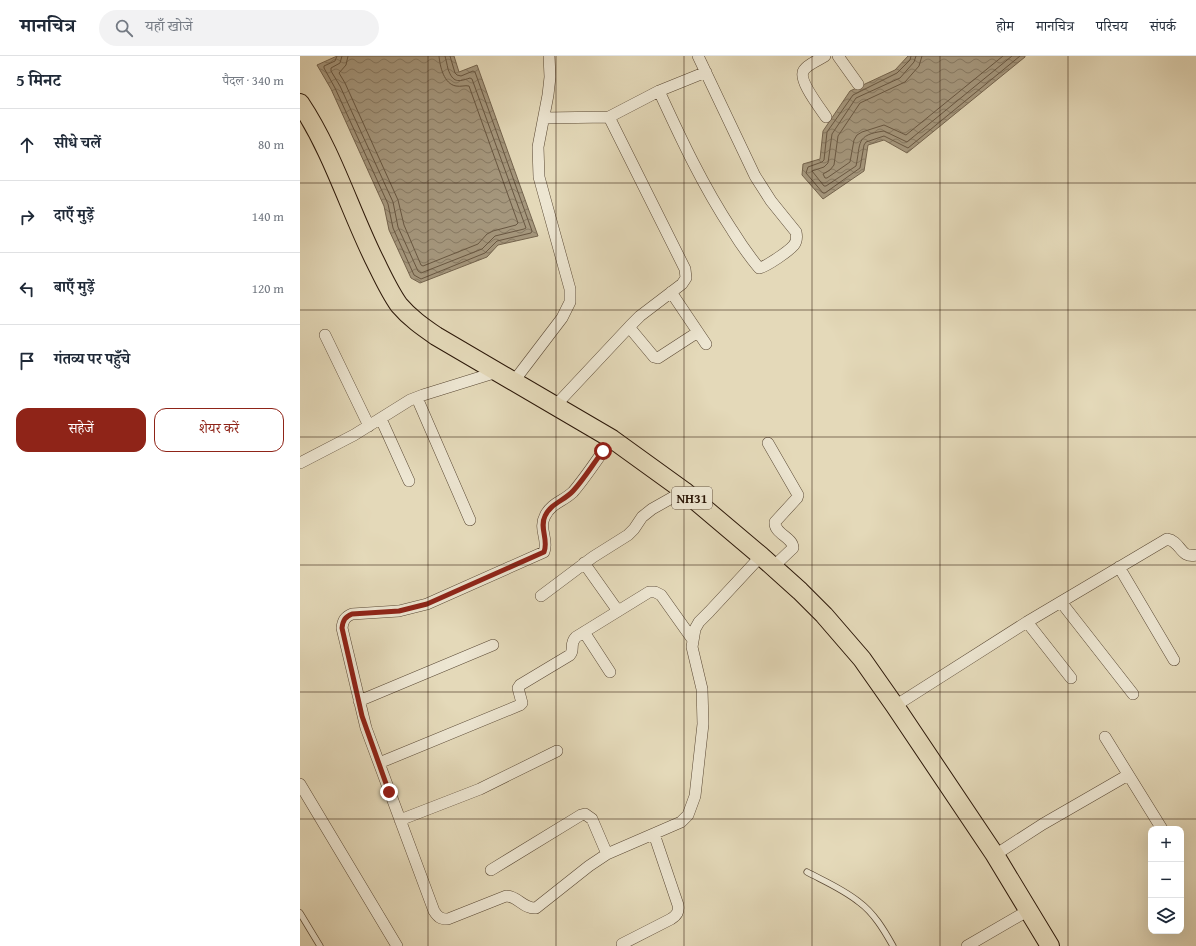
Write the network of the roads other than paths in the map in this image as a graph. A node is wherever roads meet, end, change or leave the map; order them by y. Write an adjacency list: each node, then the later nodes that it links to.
1 (549, 56): 11 (street)
2 (698, 56): 5 (street)
3 (825, 56): 10 (street)
4 (838, 56): 6 (street)
5 (706, 72): 7 (street); 7 (street)
6 (858, 84)
7 (659, 91): 9 (street)
8 (300, 103): 17 (highway, NH31)
9 (609, 117): 11 (street); 12 (street)
10 (826, 117)
11 (544, 118): 18 (street)
12 (672, 292): 13 (street); 14 (street)
13 (629, 327): 14 (street); 20 (street)
14 (698, 332): 16 (street)
15 (325, 335): 22 (street)
16 (706, 344)
17 (497, 372): 18 (highway, NH31); 19 (street)
18 (514, 381): 20 (highway, NH31)
19 (417, 398): 21 (street); 28 (street)
20 (556, 405): 23 (highway, NH31)
21 (381, 419): 22 (street); 26 (street)
22 (369, 426): 25 (street)
23 (612, 438): 27 (highway, NH31); 44 (street)
24 (768, 443): 30 (street)
25 (300, 463)
26 (409, 481)
27 (684, 491): 30 (highway, NH31); 31 (street)
28 (470, 520)
29 (1196, 555): 32 (street)
30 (767, 561): 38 (street); 45 (highway, NH31)
31 (584, 563): 33 (street); 35 (street)
32 (1119, 567): 34 (street); 40 (street)
33 (541, 596)
34 (1061, 602): 36 (street); 43 (street)
35 (618, 611): 37 (street); 38 (street)
36 (1027, 622): 42 (street); 45 (street)
37 (584, 632): 41 (street); 48 (street)
38 (693, 640): 53 (street)
39 (493, 645): 44 (street)
40 (1174, 660)
41 (610, 672)
42 (1071, 678)
43 (1133, 694)
44 (359, 701): 48 (street)
45 (895, 706): 55 (highway, NH31)
46 (1105, 737): 49 (street)
47 (557, 751): 51 (street)
48 (379, 763): 51 (street)
49 (1128, 775): 52 (street); 55 (street)
50 (300, 784): 62 (street)
51 (400, 820): 54 (street)
52 (1160, 826)
53 (654, 834): 54 (street); 60 (street)
54 (607, 854): 56 (street)
55 (995, 855): 58 (highway, NH31)
56 (491, 870)
57 (807, 872): 63 (lane)
58 (1029, 910): 64 (street); 65 (highway, NH31)
59 (300, 913): 61 (lane)
60 (622, 944)
61 (320, 946)
62 (397, 946)
63 (894, 946)
64 (967, 946)
65 (1050, 946)

